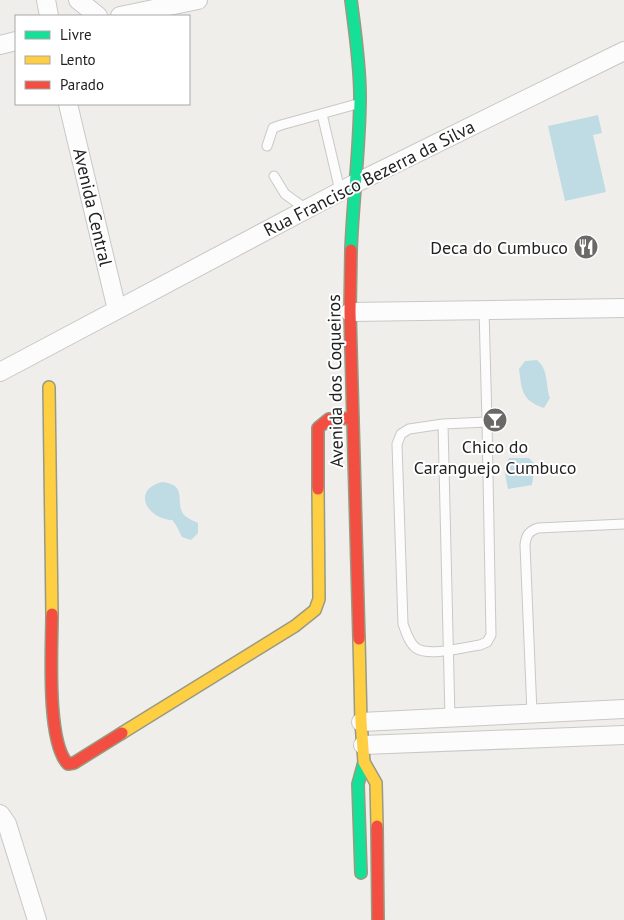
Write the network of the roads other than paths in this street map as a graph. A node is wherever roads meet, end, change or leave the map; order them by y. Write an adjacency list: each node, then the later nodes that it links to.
1 (46, 0): 5 (street)
2 (78, 0): 6 (street)
3 (198, 0): 7 (street)
4 (351, 0): 11 (main road, Avenida dos Coqueiros)
5 (49, 15)
6 (97, 15)
7 (125, 15)
8 (15, 41): 9 (street)
9 (0, 45)
10 (624, 51): 16 (street, Rua Francisco Bezerra da Silva)
11 (359, 104): 13 (lane); 16 (main road, Avenida dos Coqueiros)
12 (68, 105): 19 (street, Avenida Central)
13 (322, 114): 14 (lane); 16 (lane)
14 (267, 146)
15 (274, 176): 17 (lane)
16 (348, 187): 17 (street, Rua Francisco Bezerra da Silva); 21 (main road, Avenida dos Coqueiros)
17 (306, 209): 19 (street, Rua Francisco Bezerra da Silva)
18 (624, 308): 20 (street)
19 (117, 310): 22 (street, Rua Francisco Bezerra da Silva)
20 (484, 310): 21 (street); 25 (lane)
21 (350, 312): 24 (main road, Avenida dos Coqueiros)
22 (0, 372)
23 (49, 387): 24 (main road)
24 (353, 418): 32 (main road, Avenida dos Coqueiros)
25 (487, 422): 26 (lane); 28 (lane)
26 (443, 424): 28 (lane); 28 (lane)
27 (624, 524): 30 (lane)
28 (449, 650): 31 (lane)
29 (624, 709): 30 (street)
30 (532, 713): 31 (street); 34 (street)
31 (450, 718): 32 (street)
32 (362, 722): 35 (main road, Avenida dos Coqueiros)
33 (624, 735): 34 (street)
34 (535, 738): 35 (street)
35 (363, 754): 37 (main road, Avenida dos Coqueiros); 39 (main road, Avenida dos Coqueiros)
36 (0, 814): 38 (street)
37 (361, 881)
38 (37, 920)
39 (378, 920)

